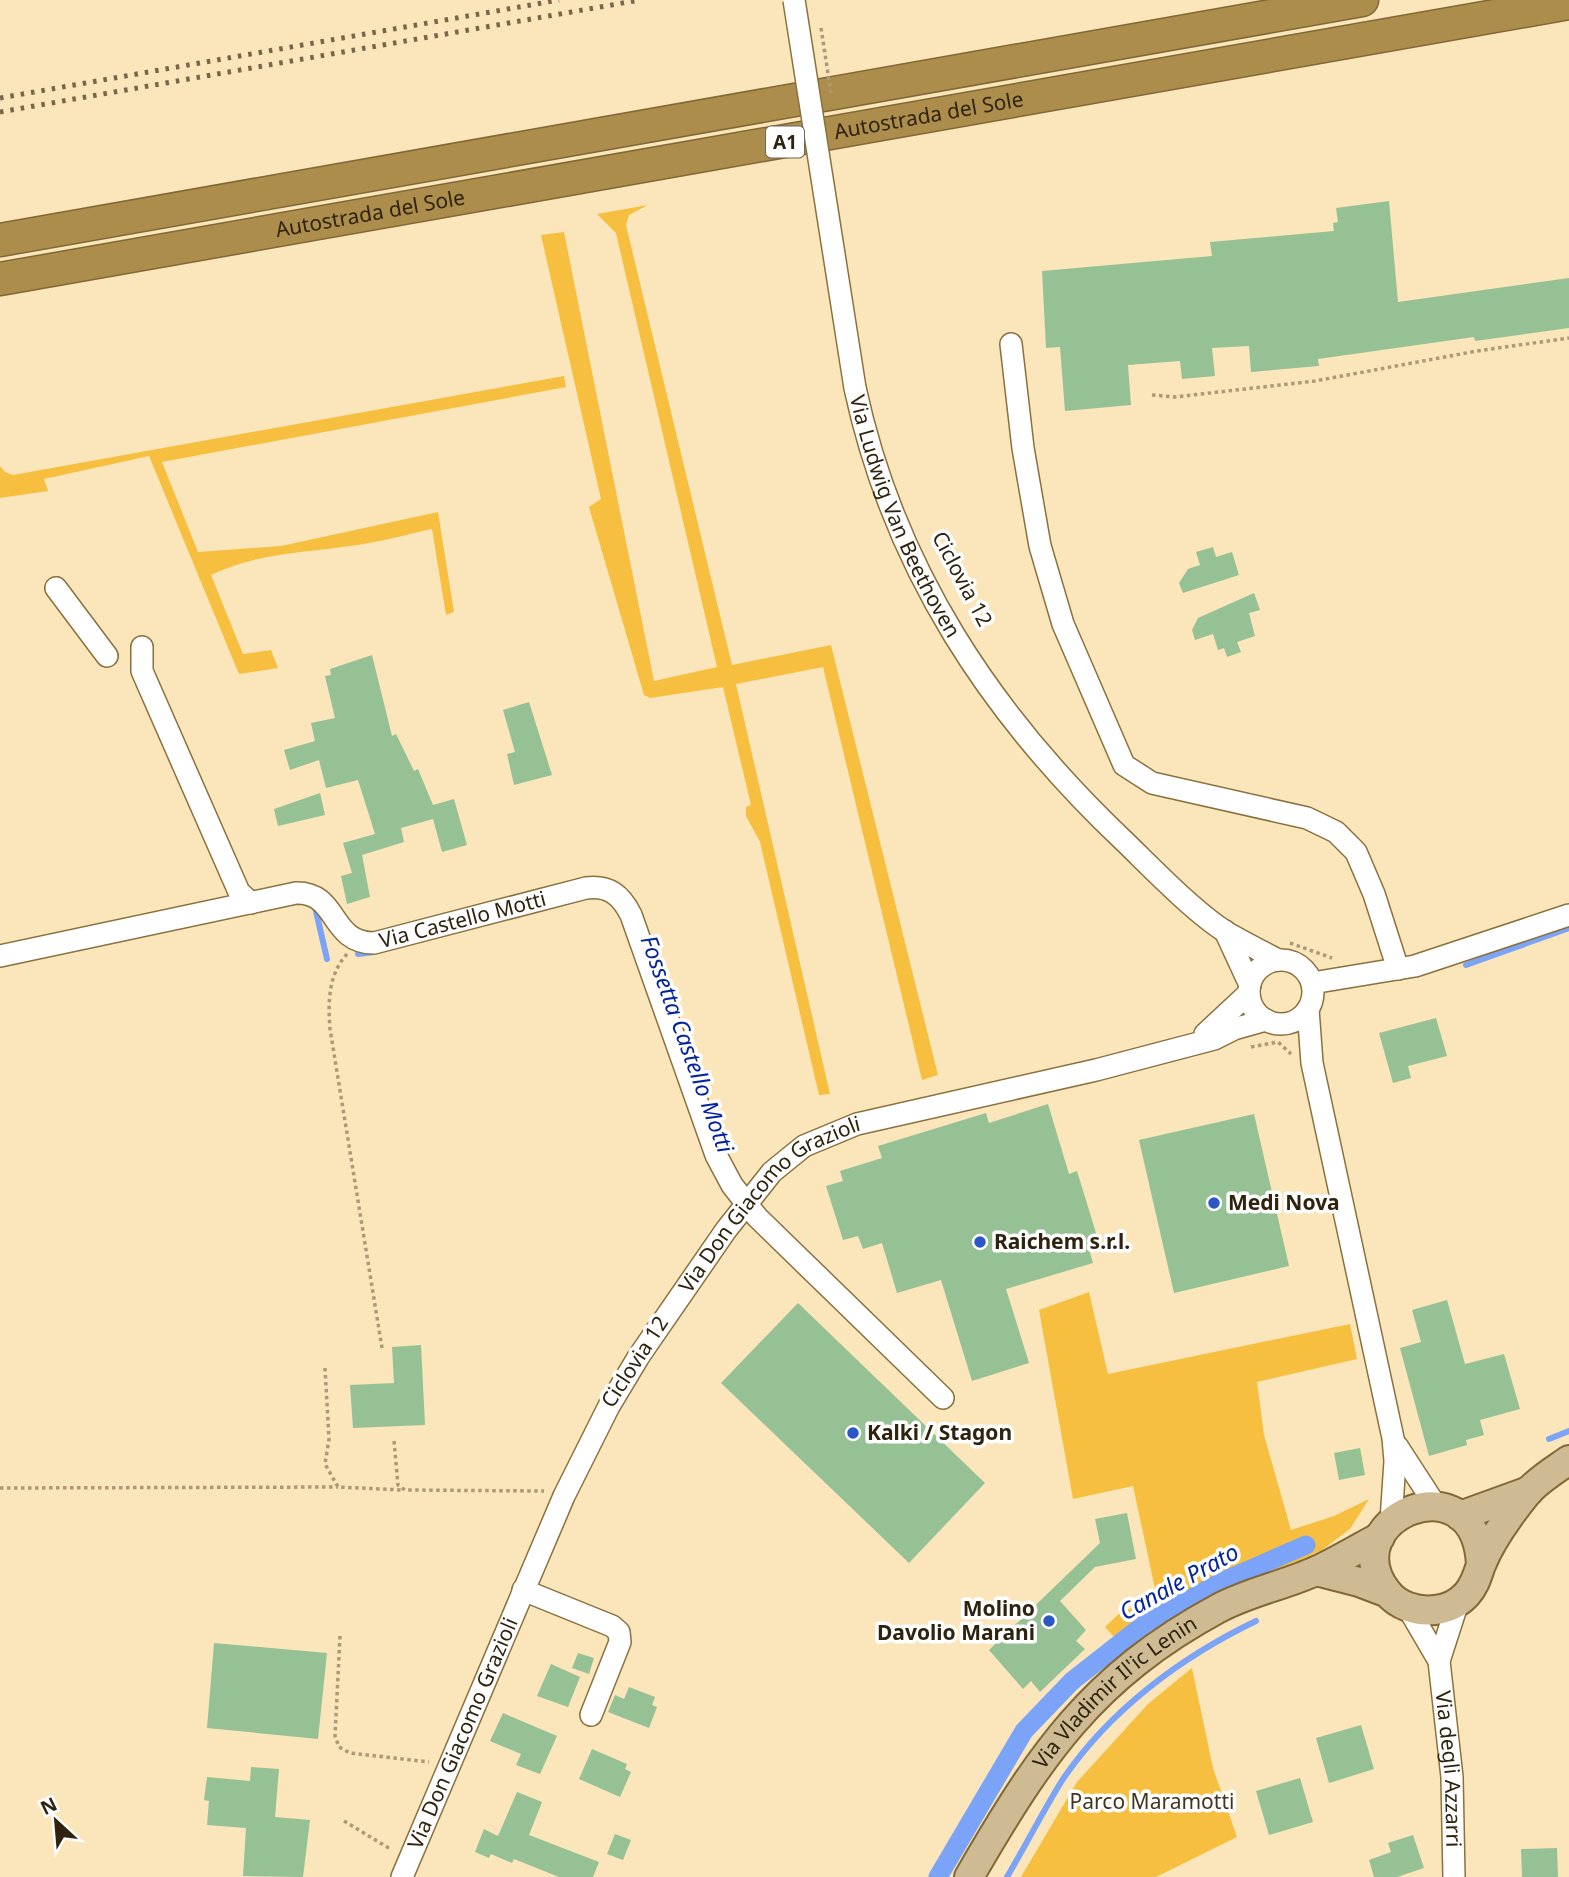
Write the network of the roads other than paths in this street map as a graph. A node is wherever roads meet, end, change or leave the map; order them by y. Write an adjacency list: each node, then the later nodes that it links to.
1 (794, 0): 12 (street, Via Ludwig Van Beethoven, bridge)
2 (1362, 0): 4 (highway, Autostrada del Sole / A1)
3 (1569, 3): 5 (highway, Autostrada del Sole / A1)
4 (0, 240)
5 (0, 279)
6 (1011, 344): 15 (street)
7 (55, 588): 9 (street)
8 (142, 647): 9 (street)
9 (142, 671): 10 (street)
10 (251, 903): 14 (street, Via Castello Motti); 22 (street, Via Castello Motti)
11 (1569, 915): 15 (street)
12 (1224, 931): 13 (street, Via Ludwig Van Beethoven); 17 (street, Via Ludwig Van Beethoven)
13 (1280, 952): 16 (street, Via Ludwig Van Beethoven); 17 (street)
14 (0, 956)
15 (1398, 969): 16 (street)
16 (1312, 983): 18 (street, Via Ludwig Van Beethoven)
17 (1250, 989): 19 (street, Via Ludwig Van Beethoven); 20 (street, Via Don Giacomo Grazioli)
18 (1308, 1009): 19 (street); 21 (street, Via Ludwig Van Beethoven)
19 (1273, 1022): 20 (street, Via Don Giacomo Grazioli); 21 (street, Via Ludwig Van Beethoven)
20 (1191, 1044): 22 (street, Via Don Giacomo Grazioli)
21 (1314, 1067): 24 (street, Via Ludwig Van Beethoven)
22 (746, 1202): 23 (street, Via Castello Motti); 31 (street, Via Don Giacomo Grazioli)
23 (943, 1398)
24 (1393, 1438): 27 (street, Via Ludwig Van Beethoven); 28 (street, Via Ludwig Van Beethoven)
25 (1569, 1460): 26 (main road, Via Vladimir Il'ic Lenin)
26 (1529, 1491): 27 (main road, Via Vladimir Il'ic Lenin); 29 (main road, Via Vladimir Il'ic Lenin)
27 (1448, 1511): 28 (main road, Via Vladimir Il'ic Lenin); 29 (main road)
28 (1385, 1529): 30 (main road, Via Vladimir Il'ic Lenin); 32 (main road)
29 (1481, 1565): 33 (main road, Via Vladimir Il'ic Lenin)
30 (1316, 1571): 32 (main road); 37 (main road, Via Vladimir Il'ic Lenin)
31 (523, 1590): 35 (street, Via Don Giacomo Grazioli); 36 (street, Via Don Giacomo Grazioli)
32 (1398, 1600): 33 (main road); 34 (street, Via degli Azzarri)
33 (1458, 1602): 34 (street, Via degli Azzarri)
34 (1439, 1661): 38 (street, Via degli Azzarri)
35 (591, 1715)
36 (406, 1869)
37 (969, 1877)
38 (1454, 1877)

